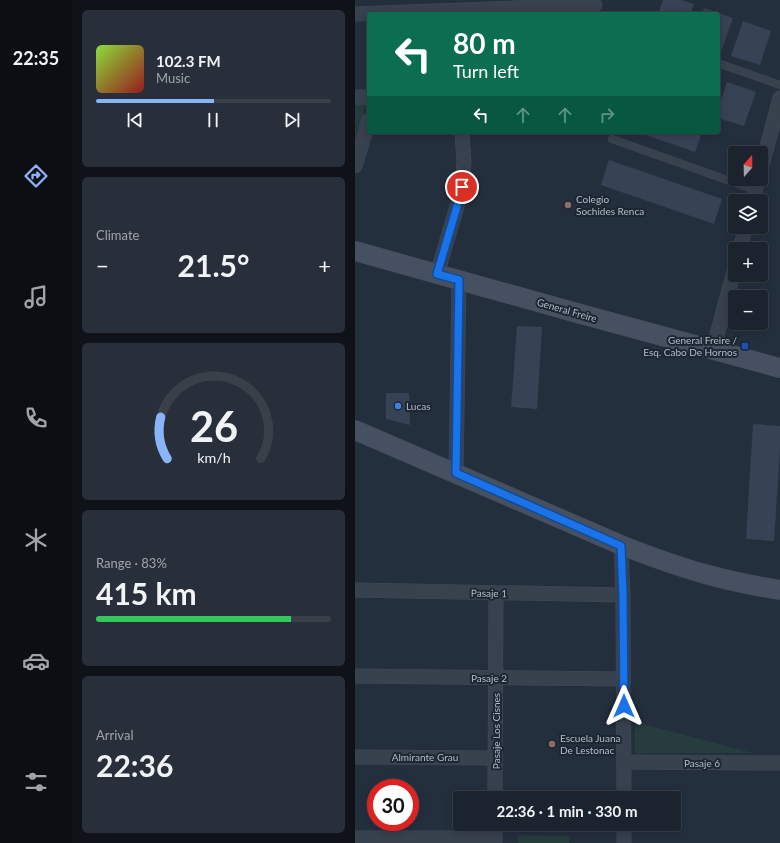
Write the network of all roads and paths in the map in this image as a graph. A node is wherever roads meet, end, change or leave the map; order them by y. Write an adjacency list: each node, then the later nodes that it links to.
1 (595, 5): 2 (street)
2 (458, 8): 3 (street)
3 (389, 12)
4 (367, 13): 5 (street)
5 (355, 14)
6 (720, 63): 7 (lane)
7 (780, 85)
8 (367, 96): 9 (street)
9 (355, 97)
10 (780, 98): 14 (street)
11 (367, 125): 15 (street)
12 (463, 134): 19 (street)
13 (612, 138): 17 (lane)
14 (767, 146)
15 (358, 147): 16 (street)
16 (355, 166)
17 (755, 190)
18 (355, 251): 19 (main road, General Freire)
19 (437, 274): 20 (main road, General Freire)
20 (459, 280): 22 (main road, General Freire); 25 (street)
21 (731, 282): 22 (street)
22 (713, 350): 23 (main road, General Freire)
23 (780, 368)
24 (355, 430): 25 (main road)
25 (456, 473): 26 (main road)
26 (621, 546): 28 (main road); 30 (street)
27 (355, 590): 29 (street, Pasaje 1)
28 (780, 590)
29 (497, 593): 30 (street, Pasaje 1); 32 (street, Pasaje Los Cisnes)
30 (623, 595): 33 (street)
31 (355, 676): 32 (street, Pasaje 2)
32 (496, 678): 33 (street, Pasaje 2); 35 (street, Pasaje Los Cisnes)
33 (623, 678): 36 (street)
34 (355, 757): 35 (street, Almirante Grau)
35 (495, 758): 38 (street, Pasaje Los Cisnes)
36 (624, 762): 37 (street, Pasaje 6); 39 (street)
37 (780, 763)
38 (495, 791)
39 (624, 791)
40 (624, 831): 43 (street)
41 (355, 838): 42 (street)
42 (495, 841)
43 (624, 843)

